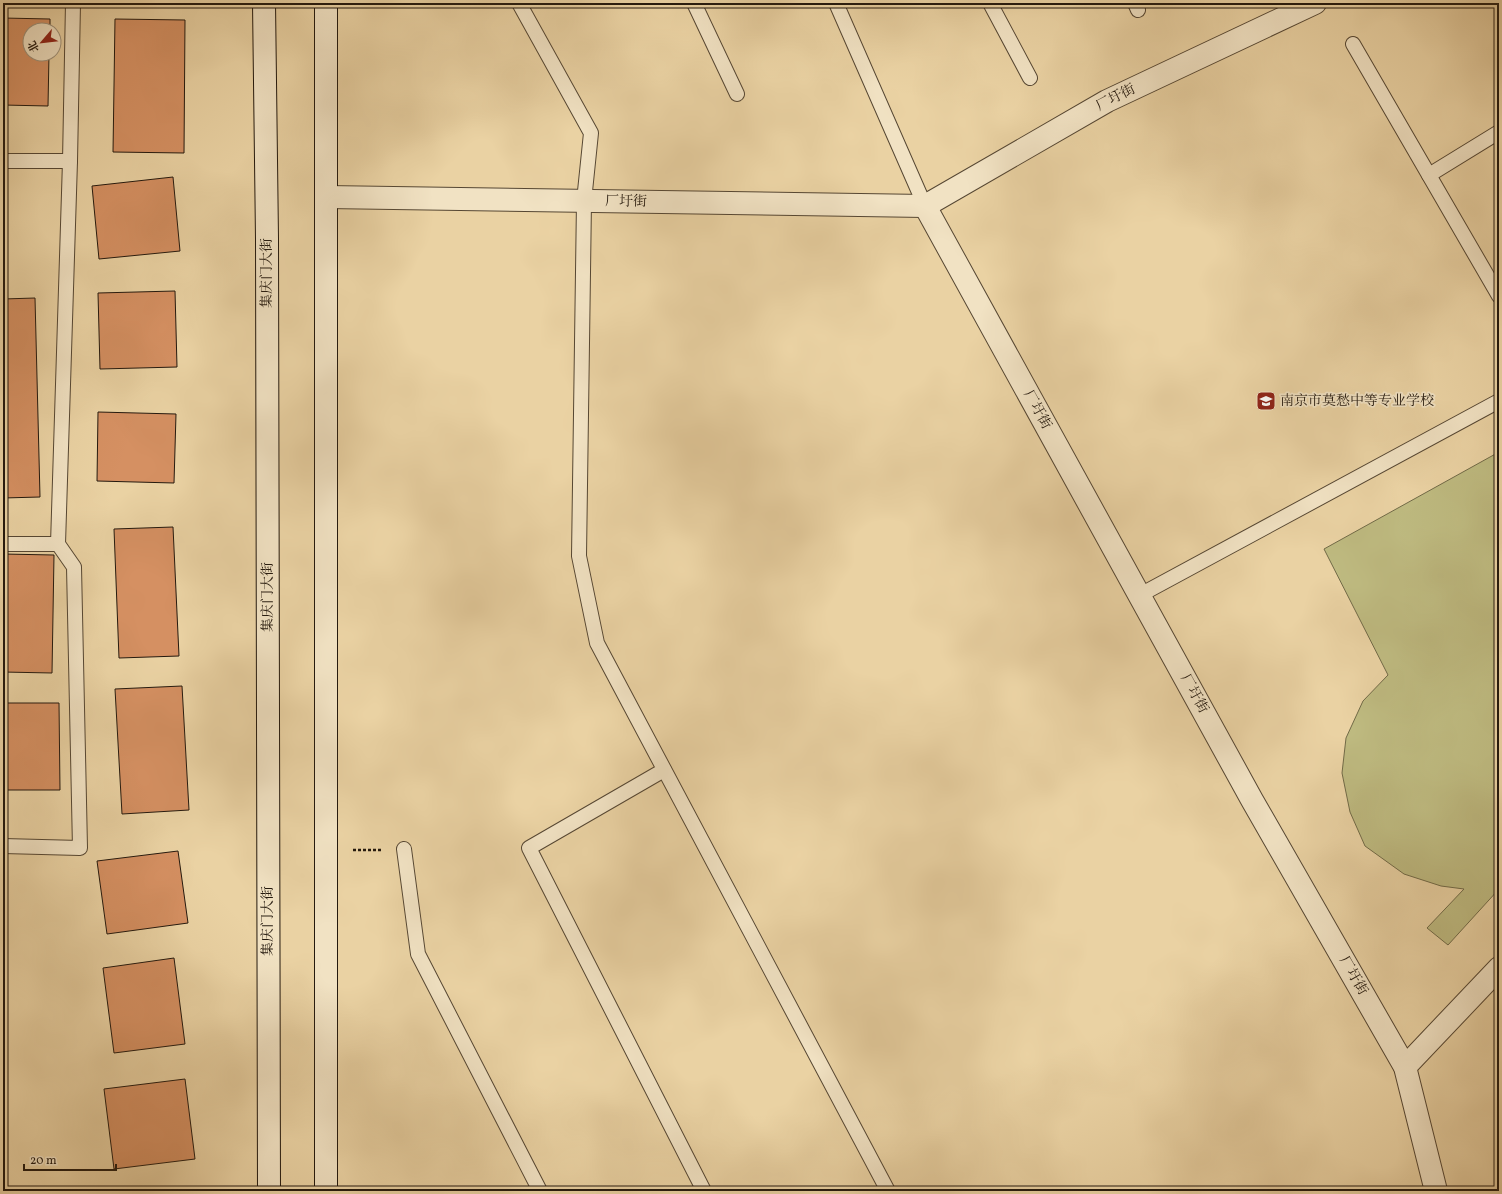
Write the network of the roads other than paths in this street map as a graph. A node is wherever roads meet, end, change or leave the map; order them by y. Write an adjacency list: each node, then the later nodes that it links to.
1 (73, 3): 14 (lane)
2 (264, 3): 29 (main road, 集庆门大街)
3 (326, 3): 16 (main road)
4 (519, 3): 17 (lane)
5 (694, 3): 11 (lane)
6 (836, 3): 18 (lane)
7 (990, 3): 10 (lane)
8 (1315, 3): 18 (main road, 厂圩街)
9 (1353, 44): 15 (lane)
10 (1030, 78)
11 (737, 94)
12 (1499, 132): 15 (lane)
13 (3, 161): 14 (lane)
14 (70, 161): 22 (lane)
15 (1429, 175): 19 (lane)
16 (327, 197): 17 (main road, 厂圩街); 30 (main road)
17 (584, 201): 18 (main road, 厂圩街); 24 (lane)
18 (925, 206): 23 (main road, 厂圩街)
19 (1499, 296)
20 (1499, 401): 23 (lane)
21 (3, 544): 22 (lane)
22 (58, 544): 25 (lane)
23 (1140, 595): 28 (main road, 厂圩街)
24 (664, 770): 32 (lane); 33 (lane)
25 (3, 846)
26 (404, 849): 31 (lane)
27 (1499, 968): 28 (main road)
28 (1405, 1068): 34 (main road, 厂圩街)
29 (269, 1191)
30 (326, 1191)
31 (540, 1191)
32 (704, 1191)
33 (888, 1191)
34 (1436, 1191)

